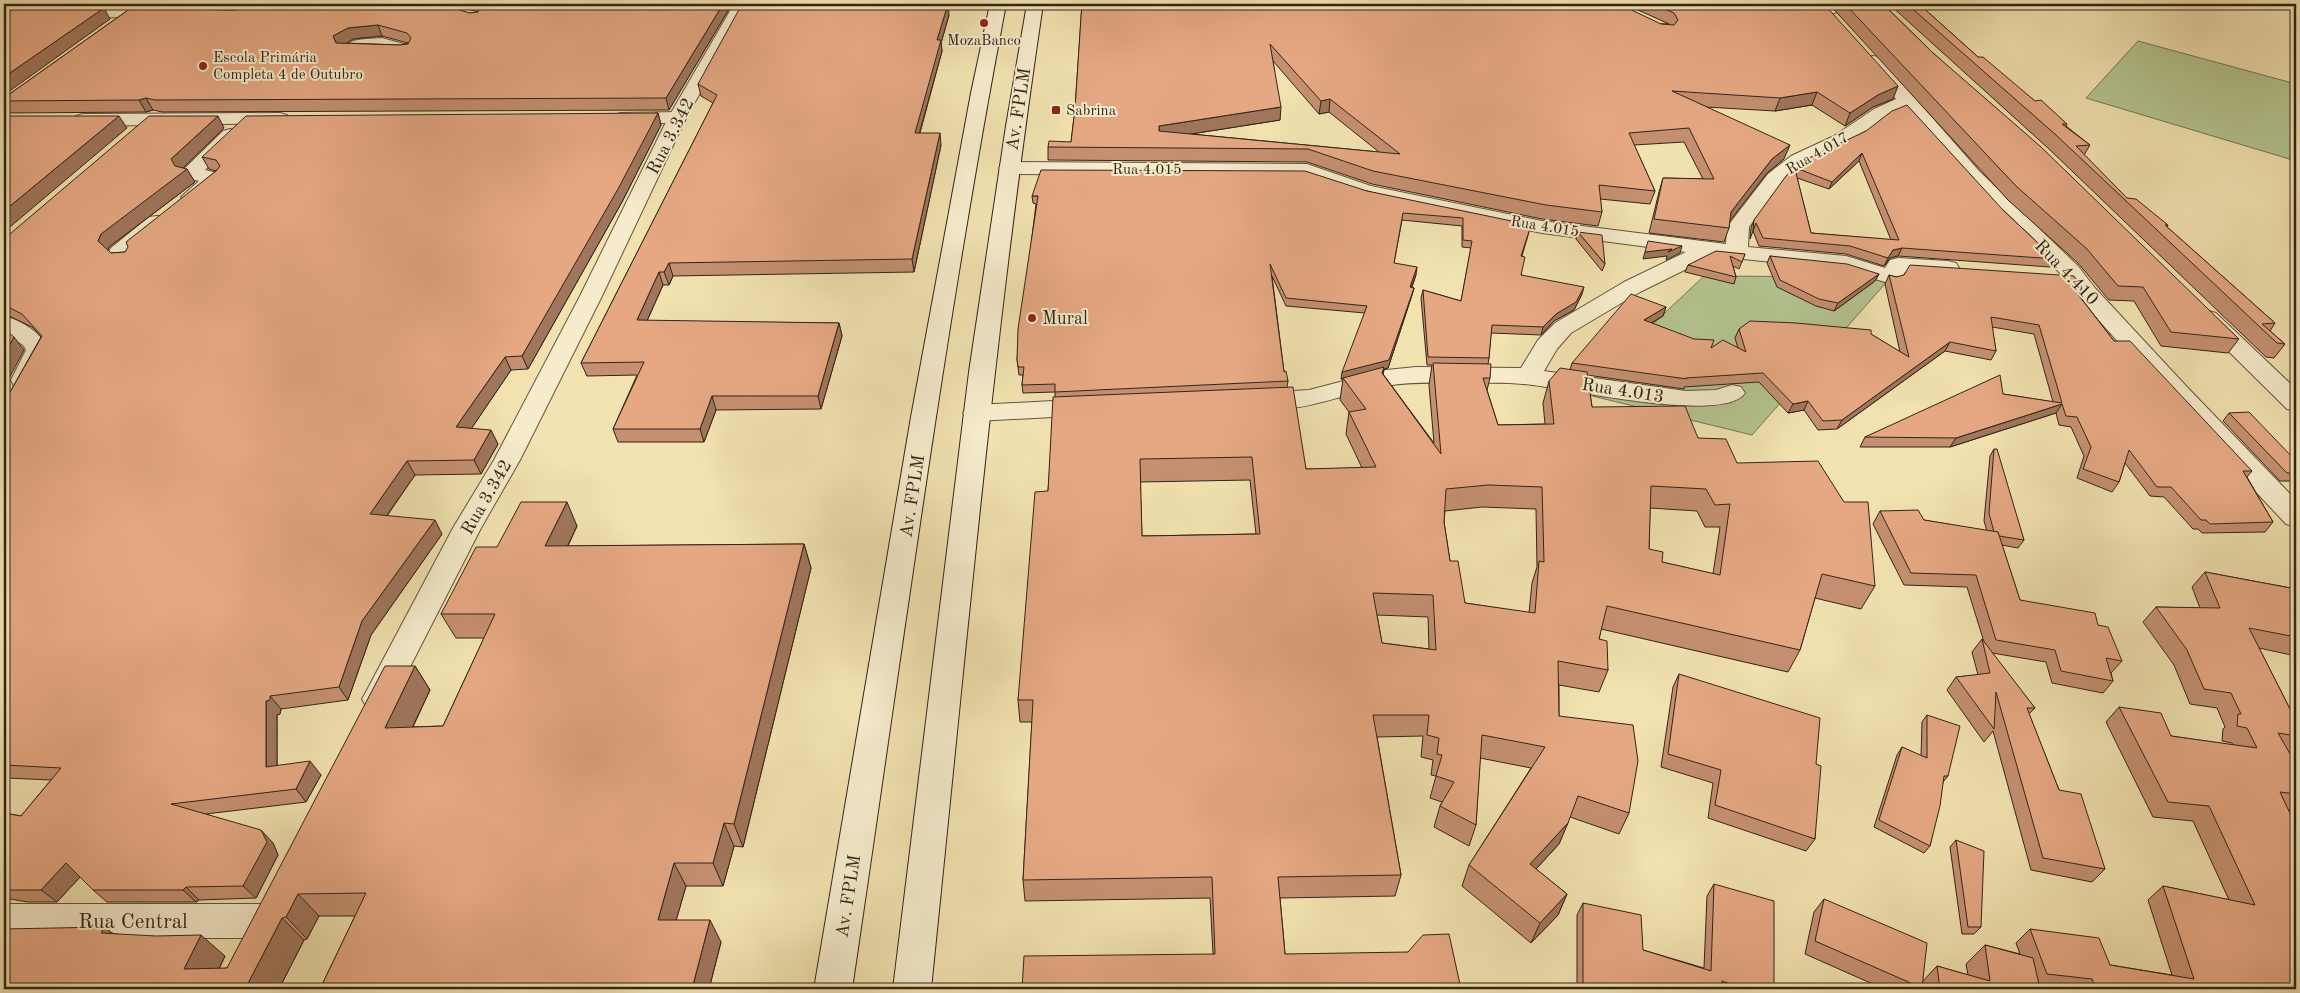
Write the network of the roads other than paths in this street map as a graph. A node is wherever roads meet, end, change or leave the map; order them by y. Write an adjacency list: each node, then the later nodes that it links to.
1 (742, 4): 14 (street, Rua 3.342)
2 (998, 4): 40 (street, Av. FPLM)
3 (1035, 4): 20 (street, Av. FPLM)
4 (1846, 4): 5 (street)
5 (1821, 6): 9 (street)
6 (139, 8): 7 (street); 8 (street); 10 (street)
7 (177, 12)
8 (4, 13)
9 (1840, 26)
10 (111, 29)
11 (1859, 45): 12 (street, Rua 4.410)
12 (1908, 101): 22 (street, Rua 4.017); 26 (street, Rua 4.410)
13 (154, 118): 15 (street); 17 (street); 19 (street)
14 (677, 118): 16 (street); 37 (street, Rua 3.342)
15 (248, 119): 18 (street); 23 (street)
16 (604, 119)
17 (66, 120)
18 (295, 120)
19 (133, 136)
20 (1010, 168): 21 (street, Rua 4.015); 35 (street, Av. FPLM)
21 (1712, 248): 22 (street, Rua 4.015); 29 (street)
22 (1737, 252): 24 (street, Rua 4.015)
23 (124, 260)
24 (1970, 270)
25 (2048, 275): 26 (street)
26 (2077, 277): 36 (street, Rua 4.410)
27 (2193, 304): 33 (street)
28 (4, 323): 31 (street)
29 (1528, 377): 30 (street, Rua 4.013); 32 (street, Rua 4.013)
30 (1732, 393)
31 (12, 398)
32 (1240, 401)
33 (2296, 403)
34 (1113, 405): 35 (street)
35 (976, 413): 41 (street, Av. FPLM)
36 (2296, 517)
37 (364, 725)
38 (4, 921): 39 (street, Rua Central)
39 (263, 921)
40 (833, 989)
41 (912, 989)

